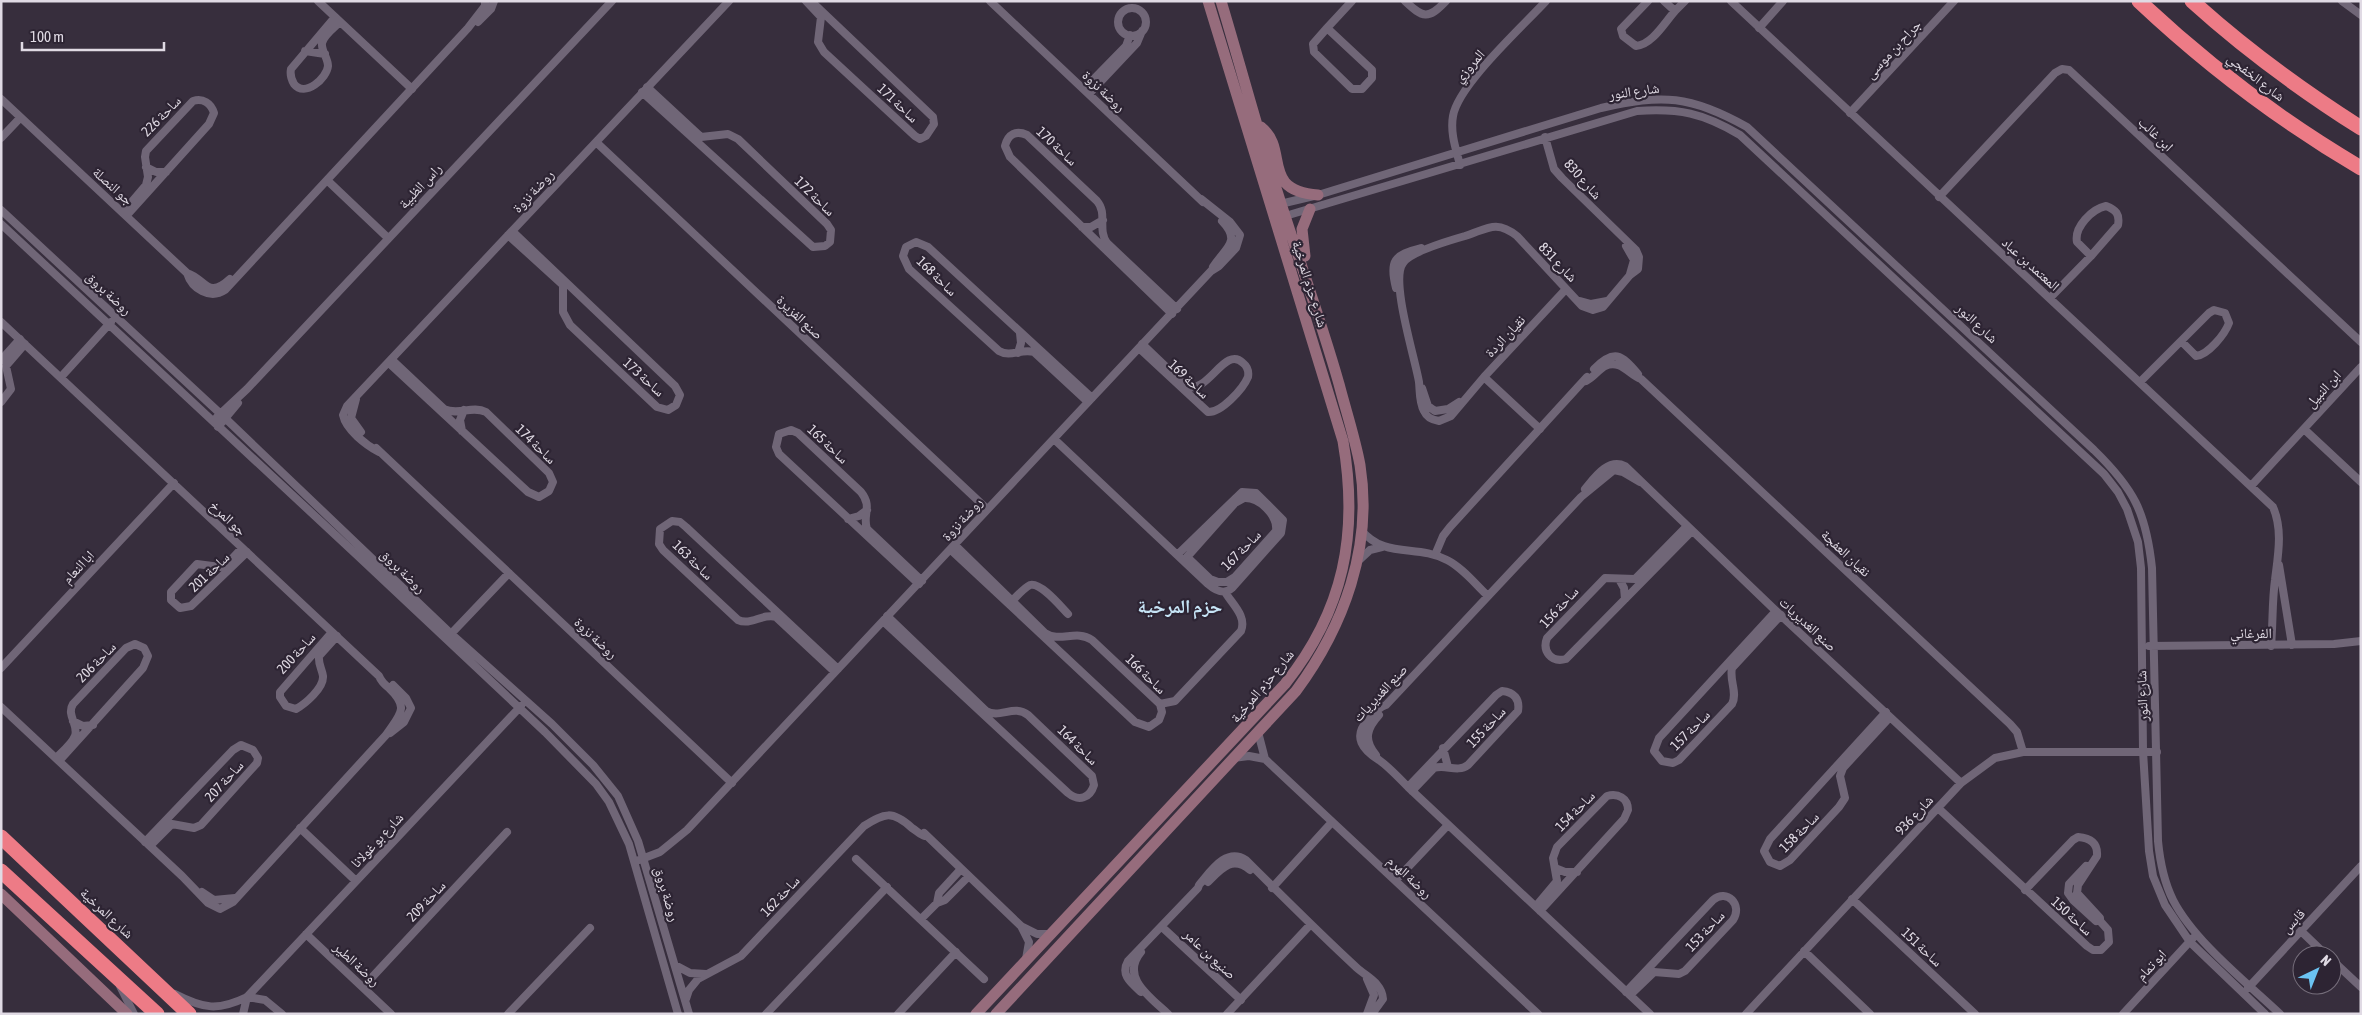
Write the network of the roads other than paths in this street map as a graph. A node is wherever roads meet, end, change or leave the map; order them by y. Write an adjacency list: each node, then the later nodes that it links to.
1 (318, 1): 26 (street)
2 (485, 1): 27 (street, جو النصلة)
3 (494, 1): 27 (street, جو النصلة)
4 (612, 1): 67 (street, راس الظبية)
5 (729, 1): 37 (street, روضة نزوة)
6 (806, 1): 32 (street, ساحة 171)
7 (811, 1): 28 (street, ساحة 171)
8 (990, 1): 38 (street, روضة نزوة)
9 (1208, 1): 57 (street, شارع حزم المرخية)
10 (1222, 1): 42 (street, شارع حزم المرخية)
11 (1352, 1): 29 (street)
12 (1405, 1): 13 (street)
13 (1446, 1)
14 (1546, 1): 48 (street, المروزي)
15 (1648, 1): 24 (street)
16 (1664, 1): 24 (street)
17 (1685, 1): 24 (street)
18 (1731, 1): 30 (street, المعتمد بن عباد)
19 (1783, 1): 30 (street)
20 (1954, 1): 40 (street, جراح بن موسى)
21 (2139, 1): 52 (highway, شارع الخفجي)
22 (2192, 1): 43 (highway, شارع الخفجي)
23 (2342, 1): 25 (street)
24 (1675, 11)
25 (2361, 15)
26 (338, 19): 34 (street); 35 (street); 36 (street)
27 (468, 28): 36 (street, جو النصلة)
28 (839, 28): 32 (street); 32 (street, ساحة 171)
29 (1327, 28): 29 (street)
30 (1759, 28): 40 (street, المعتمد بن عباد)
31 (1142, 31): 33 (street); 33 (street); 38 (street)
32 (819, 33)
33 (1130, 35): 38 (street)
34 (305, 52): 35 (street); 35 (street)
35 (325, 54)
36 (412, 89): 54 (street, جو النصلة)
37 (644, 90): 44 (street, ساحة 172); 47 (street, روضة نزوة); 49 (street, ساحة 172)
38 (1087, 91): 75 (street, روضة نزوة)
39 (1, 99): 41 (street, جو النصلة)
40 (1850, 113): 56 (street, المعتمد بن عباد)
41 (20, 118): 46 (street); 60 (street, جو النصلة)
42 (1259, 126): 55 (street); 57 (street, شارع حزم المرخية)
43 (2361, 128)
44 (716, 137): 49 (street); 49 (street, ساحة 172)
45 (1545, 137): 50 (street, شارع النور); 73 (street, شارع 830); 81 (street, شارع النور)
46 (1, 138)
47 (596, 142): 65 (street, روضة نزوة); 108 (street, صنع الفزيرة)
48 (1457, 152): 50 (street, المروزي); 55 (street, شارع النور); 79 (street, شارع النور)
49 (714, 157)
50 (1460, 165): 58 (street, شارع النور)
51 (146, 167): 53 (street); 53 (street, ساحة 226); 60 (street, ساحة 226)
52 (2361, 168)
53 (166, 172): 60 (street, ساحة 226)
54 (328, 181): 60 (street, جو النصلة); 67 (street)
55 (1318, 195): 57 (street, شارع النور)
56 (1939, 197): 72 (street, المعتمد بن عباد); 84 (street, ابن غالب)
57 (1277, 204): 61 (street, شارع حزم المرخية)
58 (1310, 209): 61 (street, شارع النور); 70 (street)
59 (1, 210): 76 (street, روضة بروق)
60 (125, 213)
61 (1280, 218): 70 (street, شارع حزم المرخية); 206 (street, شارع حزم المرخية)
62 (1103, 220): 64 (street); 64 (street, ساحة 170); 75 (street, ساحة 170)
63 (1, 224): 78 (street, روضة بروق)
64 (1082, 227): 75 (street, ساحة 170)
65 (510, 233): 71 (street, ساحة 173); 74 (street, ساحة 173); 88 (street, روضة نزوة)
66 (1474, 233): 69 (street, شارع 831); 92 (street, نقيان الردة)
67 (388, 238): 99 (street, راس الظبية)
68 (2091, 256): 68 (street); 72 (street)
69 (1566, 289): 73 (street, شارع 831); 92 (street, نقيان الردة)
70 (1310, 290): 112 (street, شارع حزم المرخية)
71 (583, 298): 74 (street); 74 (street, ساحة 173)
72 (2050, 298): 93 (street, المعتمد بن عباد)
73 (1580, 301)
74 (563, 308)
75 (1174, 311): 85 (street, روضة نزوة)
76 (116, 317): 78 (street); 99 (street, روضة بروق)
77 (1, 322): 83 (street, جو المرخ)
78 (109, 325): 91 (street); 100 (street, روضة بروق)
79 (1967, 330): 81 (street); 140 (street, شارع النور)
80 (1020, 333): 86 (street); 86 (street, ساحة 168); 95 (street, ساحة 168)
81 (1959, 339): 139 (street, شارع النور)
82 (2181, 341): 82 (street); 93 (street)
83 (23, 342): 87 (street); 90 (street); 91 (street, جو المرخ)
84 (2361, 342)
85 (1140, 346): 94 (street, ساحة 169); 95 (street, روضة نزوة); 97 (street, ساحة 169)
86 (1018, 353): 95 (street, ساحة 168)
87 (1, 360)
88 (391, 361): 98 (street, ساحة 174); 103 (street, ساحة 174); 121 (street, روضة نزوة)
89 (2361, 367): 102 (street, ابن النبيل)
90 (4, 374): 96 (street)
91 (61, 377): 106 (street, جو المرخ)
92 (1484, 377): 101 (street)
93 (2140, 382): 107 (street, المعتمد بن عباد)
94 (1203, 384): 97 (street); 97 (street, ساحة 169)
95 (1090, 400): 104 (street, روضة نزوة)
96 (1, 402)
97 (1196, 403)
98 (464, 410): 103 (street); 103 (street, ساحة 174)
99 (223, 416): 100 (street, راس الظبية); 136 (street, روضة بروق)
100 (215, 424): 136 (street, روضة بروق)
101 (1540, 429): 116 (street, نقيان العفجة); 161 (street, نقيان العفجة)
102 (2304, 429): 105 (street, ابن النبيل); 107 (street, ابن النبيل)
103 (462, 431)
104 (1056, 437): 108 (street, روضة نزوة); 117 (street, ساحة 167)
105 (2361, 482)
106 (174, 483): 115 (street, جو المرخ); 144 (street, ابا النعام)
107 (2252, 486): 119 (street, المعتمد بن عباد)
108 (988, 509): 113 (street, روضة نزوة)
109 (868, 510): 110 (street); 110 (street, ساحة 165); 123 (street, ساحة 165)
110 (848, 519): 123 (street, ساحة 165)
111 (1689, 529): 122 (street, ساحة 156); 126 (street, صنع الغديريات); 128 (street, ساحة 156); 130 (street, صنع الغديريات)
112 (1361, 530): 114 (street); 118 (street, شارع حزم المرخية)
113 (953, 547): 123 (street, روضة نزوة); 129 (street, ساحة 166); 142 (street, ساحة 166)
114 (1382, 547): 116 (street); 118 (street)
115 (244, 550): 120 (street, ساحة 201); 124 (street, ساحة 201); 134 (street, جو المرخ)
116 (1436, 555): 126 (street)
117 (1182, 556): 117 (street, ساحة 167); 125 (street, ساحة 167); 125 (street, ساحة 167)
118 (1357, 562): 158 (street, شارع حزم المرخية)
119 (2279, 563): 138 (street, المعتمد بن عباد); 141 (street, المعتمد بن عباد)
120 (211, 566): 124 (street); 124 (street, ساحة 201)
121 (509, 573): 136 (street); 168 (street, روضة نزوة)
122 (1619, 579): 128 (street); 128 (street, ساحة 156)
123 (920, 583): 133 (street, روضة نزوة)
124 (214, 584)
125 (1225, 592): 150 (street, ساحة 167)
126 (1488, 596): 171 (street, صنع الغديريات)
127 (762, 599): 132 (street); 132 (street, ساحة 163); 146 (street, ساحة 163)
128 (1625, 599)
129 (1012, 601): 131 (street); 135 (street, ساحة 166)
130 (1778, 613): 147 (street, ساحة 157); 148 (street, ساحة 157); 154 (street, صنع الغديريات)
131 (1068, 614)
132 (758, 618): 146 (street, ساحة 163)
133 (885, 618): 146 (street, روضة نزوة); 153 (street, ساحة 164); 157 (street, ساحة 164)
134 (334, 634): 143 (street, ساحة 200); 145 (street, ساحة 200); 177 (street, جو المرخ)
135 (1065, 636): 142 (street); 150 (street, ساحة 166)
136 (448, 637): 149 (street, روضة بروق); 152 (street, روضة بروق)
137 (2361, 641): 138 (street, الفرغاني)
138 (2292, 645): 141 (street, الفرغاني)
139 (2142, 646): 140 (street, الفرغاني); 160 (street, شارع النور)
140 (2154, 646): 141 (street, الفرغاني); 162 (street, شارع النور)
141 (2272, 646)
142 (1062, 654): 150 (street, ساحة 166)
143 (302, 665): 145 (street); 145 (street, ساحة 200)
144 (1, 668)
145 (320, 668)
146 (837, 670): 168 (street, روضة نزوة)
147 (1714, 678): 148 (street); 148 (street, ساحة 157)
148 (1732, 682)
149 (525, 701): 152 (street, شارع بو غولانا); 182 (street, روضة بروق)
150 (1160, 704)
151 (1, 707): 165 (street, جو المرخ)
152 (518, 708): 183 (street, روضة بروق); 191 (street, شارع بو غولانا)
153 (1005, 711): 157 (street); 157 (street, ساحة 164)
154 (1888, 715): 167 (street, ساحة 158); 169 (street, صنع الغديريات); 170 (street, ساحة 158)
155 (73, 722): 156 (street); 156 (street, ساحة 206); 165 (street, ساحة 206)
156 (93, 725): 165 (street, ساحة 206)
157 (999, 728)
158 (1258, 732): 163 (street, شارع حزم المرخية); 164 (street)
159 (1443, 748): 166 (street); 166 (street, ساحة 155); 171 (street, ساحة 155)
160 (2143, 751): 161 (street, شارع 936); 162 (street, شارع 936); 208 (street, شارع النور)
161 (2023, 752): 169 (street, شارع 936)
162 (2156, 752): 207 (street, شارع النور)
163 (1233, 758): 164 (street); 243 (street, شارع حزم المرخية)
164 (1265, 759): 174 (street, روضة الهرم)
165 (57, 760): 180 (street, جو المرخ)
166 (1448, 767): 171 (street, ساحة 155)
167 (1822, 782): 170 (street); 170 (street, ساحة 158)
168 (732, 783): 182 (street, روضة نزوة)
169 (1961, 783): 173 (street, شارع 936)
170 (1842, 784)
171 (1410, 789): 176 (street, صنع الغديريات)
172 (178, 807): 175 (street); 175 (street, ساحة 207); 180 (street, ساحة 207)
173 (1938, 808): 194 (street, ساحة 150); 196 (street, شارع 936)
174 (1332, 822): 190 (street, روضة الهرم); 193 (street)
175 (183, 825): 180 (street, ساحة 207)
176 (1448, 825): 190 (street); 198 (street, صنع الغديريات)
177 (300, 828): 180 (street, جو المرخ); 191 (street)
178 (507, 832): 223 (street, ساحة 209)
179 (1, 837): 222 (highway, شارع المرخية)
180 (148, 844)
181 (856, 858): 192 (street)
182 (643, 859): 183 (street, روضة نزوة); 214 (street, روضة بروق)
183 (634, 861): 238 (street, روضة بروق)
184 (2361, 866): 204 (street, قابس)
185 (1555, 868): 188 (street); 188 (street, ساحة 154); 198 (street, ساحة 154)
186 (960, 869): 189 (street, ساحة 162); 197 (street); 218 (street, ساحة 162)
187 (1, 870): 217 (highway)
188 (1577, 872): 198 (street, ساحة 154)
189 (968, 877): 197 (street); 201 (street, ساحة 162)
190 (1396, 880): 248 (street, روضة الهرم)
191 (356, 881): 205 (street, شارع بو غولانا)
192 (887, 887): 199 (street); 240 (street)
193 (1272, 888): 200 (street); 202 (street)
194 (2025, 890): 194 (street, ساحة 150)
195 (1, 894): 230 (street)
196 (1852, 899): 210 (street, شارع 936); 252 (street, ساحة 151)
197 (938, 903): 199 (street)
198 (1538, 908): 226 (street, صنع الغديريات)
199 (921, 920): 211 (street)
200 (1310, 925): 219 (street); 228 (street)
201 (1021, 926): 206 (street, ساحة 162); 213 (street)
202 (1162, 927): 228 (street, صنيع بن عامر); 244 (street)
203 (590, 928): 237 (street)
204 (2300, 931): 209 (street); 221 (street, قابس)
205 (306, 934): 223 (street, روضة الطير); 227 (street, شارع بو غولانا)
206 (1052, 934): 213 (street, شارع حزم المرخية)
207 (2197, 934): 208 (street, ابو تمام); 221 (street, شارع النور)
208 (2190, 942): 225 (street, شارع النور); 253 (street, ابو تمام)
209 (2315, 945)
210 (1804, 951): 250 (street, شارع 936); 251 (street)
211 (956, 952): 220 (street); 241 (street)
212 (1661, 954): 216 (street); 216 (street, ساحة 153); 226 (street, ساحة 153)
213 (1026, 961): 242 (street, شارع حزم المرخية)
214 (675, 965): 218 (street); 229 (street, روضة بروق)
215 (2342, 970): 224 (street)
216 (1665, 972): 226 (street, ساحة 153)
217 (113, 973): 231 (street); 232 (highway)
218 (708, 974): 229 (street, ساحة 162)
219 (1366, 977): 246 (street); 247 (street)
220 (984, 979)
221 (2250, 985): 225 (street, قابس); 255 (street, شارع النور)
222 (163, 987): 227 (street, شارع بو غولانا); 233 (highway, شارع المرخية)
223 (364, 987): 236 (street, روضة الطير)
224 (2361, 988)
225 (2243, 993): 254 (street, شارع النور)
226 (1628, 994): 249 (street, صنع الغديريات)
227 (247, 997): 234 (street, شارع بو غولانا); 235 (street)
228 (1241, 1000): 245 (street)
229 (685, 1001): 239 (street, روضة بروق)
230 (127, 1014)
231 (134, 1014)
232 (157, 1014)
233 (189, 1014)
234 (243, 1014)
235 (282, 1014)
236 (391, 1014)
237 (508, 1014)
238 (678, 1014)
239 (689, 1014)
240 (766, 1014)
241 (898, 1014)
242 (976, 1014)
243 (996, 1014)
244 (1168, 1014)
245 (1227, 1014)
246 (1367, 1014)
247 (1372, 1014)
248 (1538, 1014)
249 (1650, 1014)
250 (1746, 1014)
251 (1870, 1014)
252 (1975, 1014)
253 (2123, 1014)
254 (2264, 1014)
255 (2280, 1014)

